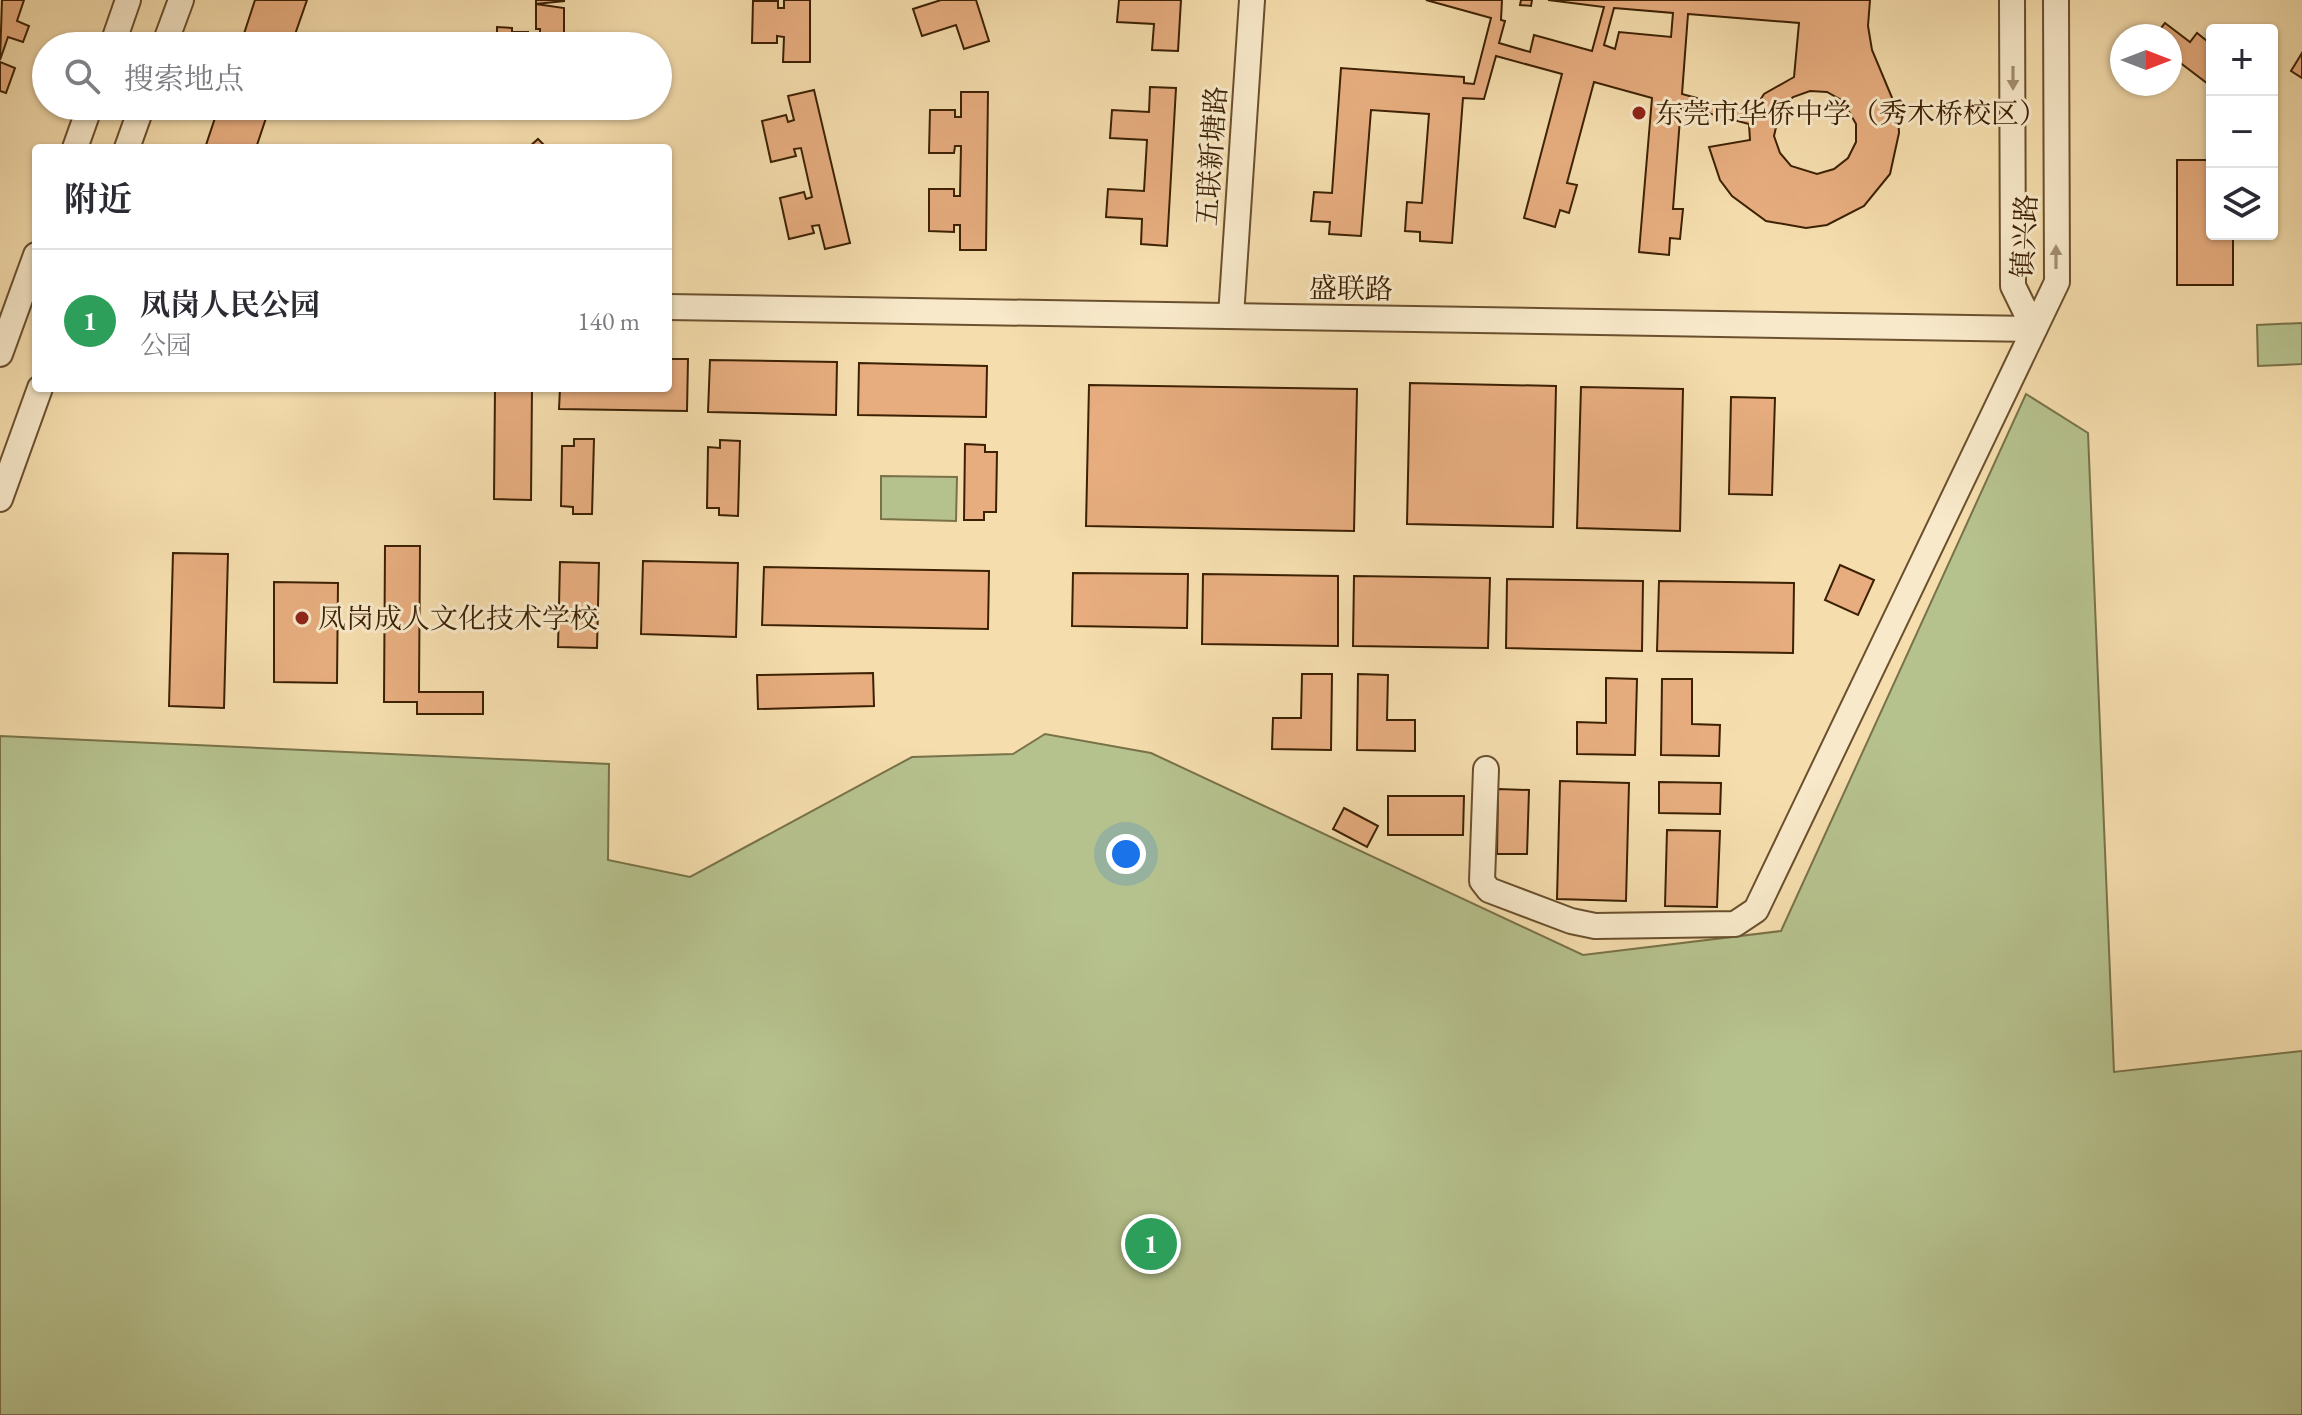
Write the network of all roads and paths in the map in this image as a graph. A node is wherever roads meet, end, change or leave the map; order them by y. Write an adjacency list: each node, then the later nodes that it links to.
1 (128, 0): 6 (street)
2 (181, 0): 7 (street)
3 (1252, 0): 15 (street, 五联新塘路)
4 (2012, 0): 16 (street, 镇兴路, one-way to 16)
5 (2056, 0): 16 (street, 镇兴路, one-way to 5)
6 (117, 32)
7 (169, 32)
8 (85, 120): 10 (street)
9 (137, 120): 11 (street)
10 (76, 144)
11 (128, 144)
12 (32, 265): 13 (street)
13 (19, 296): 17 (street)
14 (672, 307): 15 (street, 盛联路)
15 (1231, 316): 16 (street, 盛联路)
16 (2034, 329): 20 (street)
17 (0, 354)
18 (39, 392): 19 (street)
19 (0, 499)
20 (1486, 769)

